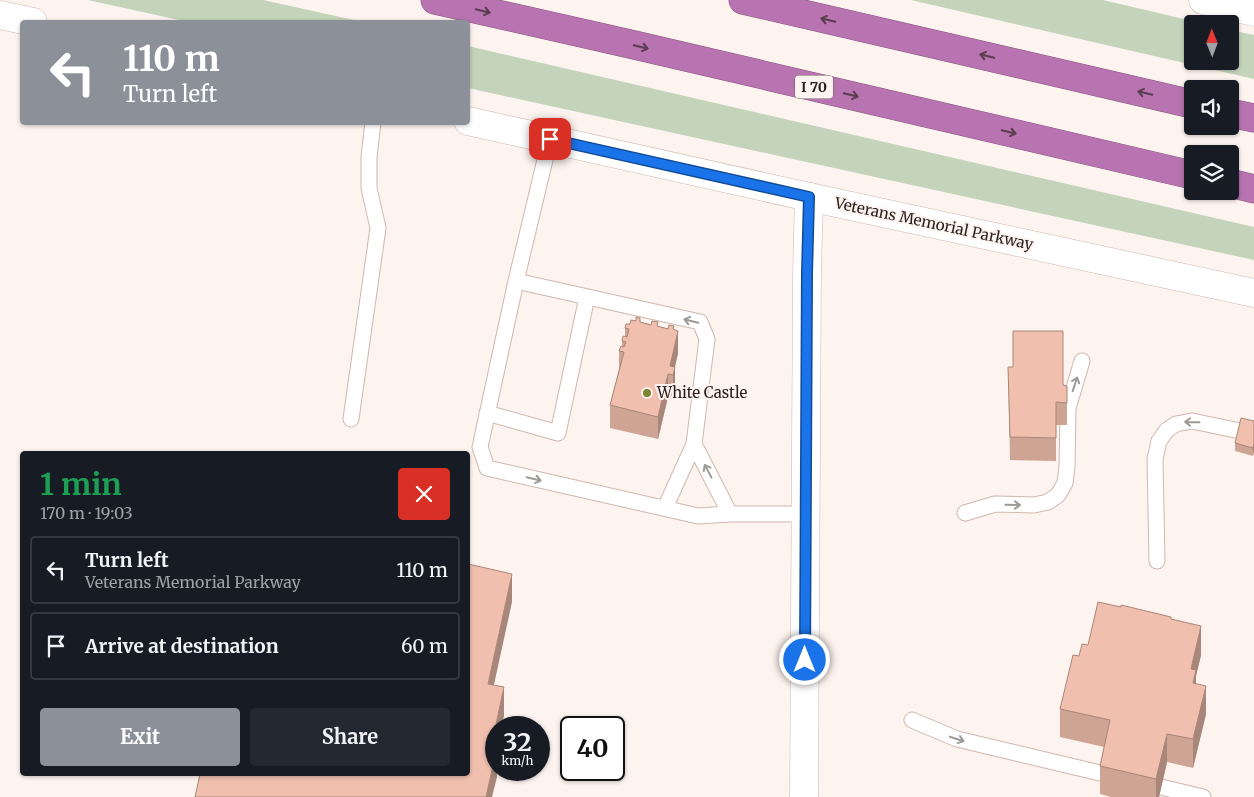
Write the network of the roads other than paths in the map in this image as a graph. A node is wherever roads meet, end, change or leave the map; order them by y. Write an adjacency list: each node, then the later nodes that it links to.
1 (435, 0): 13 (highway, I 70, one-way to 13)
2 (743, 0): 7 (highway, one-way to 2)
3 (1203, 0): 4 (main road)
4 (1254, 12)
5 (0, 15): 6 (main road)
6 (24, 20)
7 (1184, 102)
8 (1239, 114): 9 (highway)
9 (1254, 118)
10 (470, 121): 12 (main road, Veterans Memorial Parkway)
11 (373, 125): 22 (lane)
12 (550, 139): 16 (main road, Veterans Memorial Parkway); 17 (lane)
13 (1184, 173)
14 (1239, 185): 15 (highway)
15 (1254, 189)
16 (809, 197): 18 (main road, Veterans Memorial Parkway); 28 (main road)
17 (516, 281): 19 (lane); 21 (lane)
18 (1254, 293)
19 (587, 297): 21 (lane); 24 (lane, one-way to 19)
20 (1082, 361): 26 (lane, one-way to 20)
21 (487, 413): 25 (lane, one-way to 25)
22 (351, 419)
23 (1240, 431): 29 (lane, one-way to 29)
24 (694, 444): 25 (lane); 27 (lane, one-way to 24)
25 (664, 508): 27 (lane)
26 (965, 513)
27 (730, 514): 28 (lane)
28 (806, 514): 33 (main road)
29 (1157, 561)
30 (912, 720): 31 (lane, one-way to 31)
31 (1104, 774)
32 (1161, 787): 34 (lane)
33 (804, 797)
34 (1203, 797)

